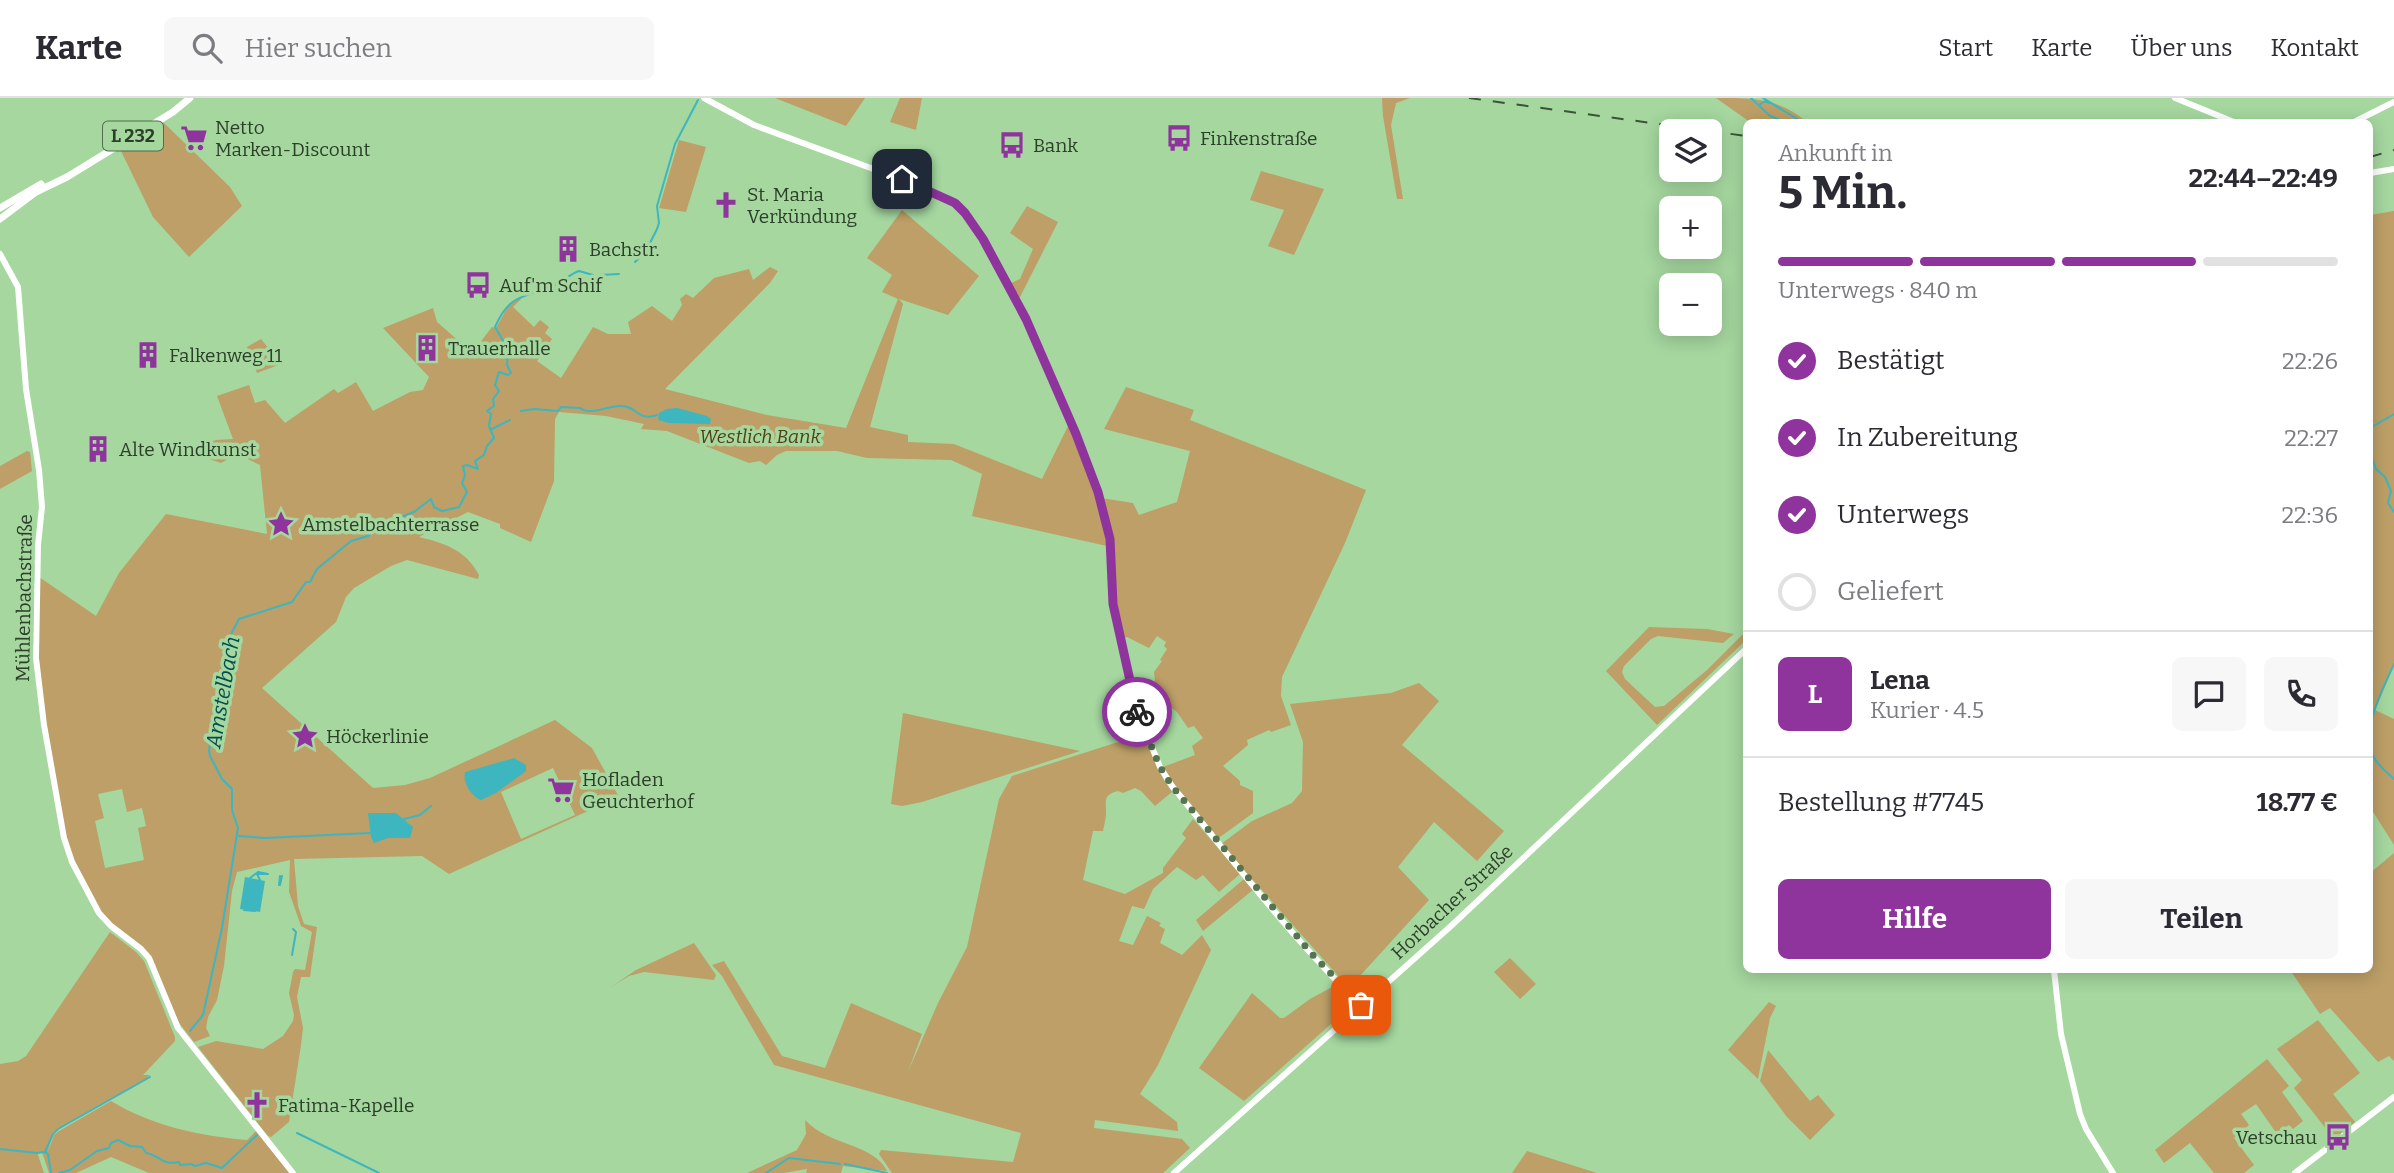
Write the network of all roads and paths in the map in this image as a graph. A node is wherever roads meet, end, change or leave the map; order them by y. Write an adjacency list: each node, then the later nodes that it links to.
1 (190, 98): 8 (main road, L 232)
2 (704, 98): 15 (street)
3 (2175, 98): 5 (street)
4 (2394, 102): 6 (street)
5 (2227, 119)
6 (2360, 119)
7 (2394, 169): 9 (street)
8 (74, 171): 10 (main road, L 232); 11 (main road, L 232)
9 (2373, 172)
10 (0, 208)
11 (0, 219)
12 (0, 254): 17 (street, Mühlenbachstraße)
13 (1743, 652): 15 (street, Horbacher Straße)
14 (2054, 973): 19 (street)
15 (1361, 1005): 18 (street, Horbacher Straße)
16 (2394, 1097): 20 (street)
17 (293, 1173)
18 (1174, 1173)
19 (2113, 1173)
20 (2295, 1173)

